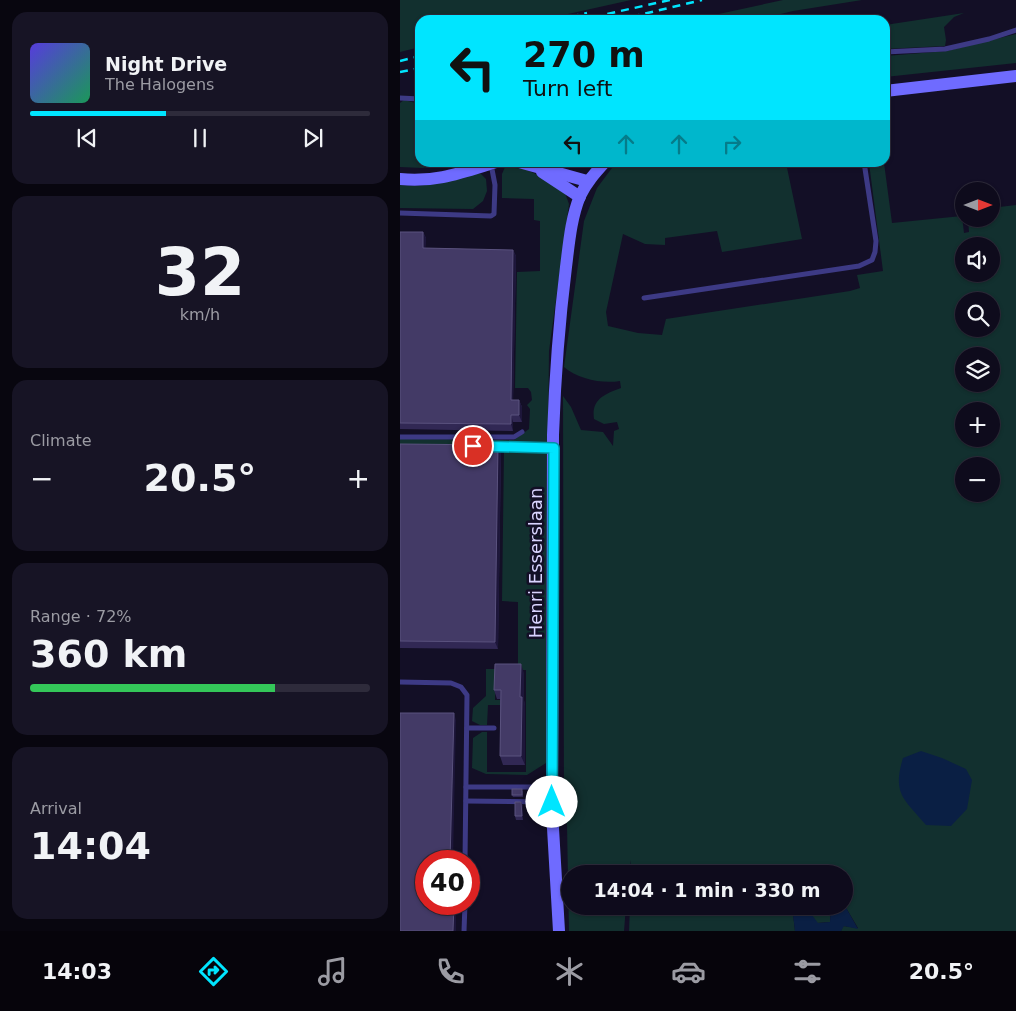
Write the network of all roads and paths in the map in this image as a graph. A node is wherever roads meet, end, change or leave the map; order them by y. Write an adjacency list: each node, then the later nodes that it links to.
1 (1016, 30): 2 (lane)
2 (890, 52)
3 (1016, 76): 4 (street)
4 (890, 90)
5 (400, 98): 6 (lane)
6 (415, 99)
7 (480, 167): 14 (street)
8 (493, 167): 17 (lane)
9 (530, 167): 16 (street)
10 (536, 167): 15 (street)
11 (591, 167): 15 (street, Henri Esserslaan)
12 (601, 167): 15 (street)
13 (865, 167): 18 (lane)
14 (400, 179)
15 (587, 181): 16 (street, Henri Esserslaan)
16 (580, 197): 22 (street, Henri Esserslaan)
17 (400, 213)
18 (644, 298)
19 (522, 432): 20 (lane)
20 (400, 437)
21 (488, 447): 22 (lane)
22 (554, 448): 27 (street, Henri Esserslaan)
23 (400, 682): 24 (lane)
24 (466, 728): 25 (lane); 26 (lane)
25 (494, 728)
26 (466, 787): 27 (lane); 28 (lane)
27 (552, 787): 29 (street, Henri Esserslaan)
28 (466, 802): 29 (lane); 30 (lane)
29 (552, 802): 33 (street, Henri Esserslaan)
30 (465, 850)
31 (465, 915): 32 (lane)
32 (464, 931)
33 (559, 931)

